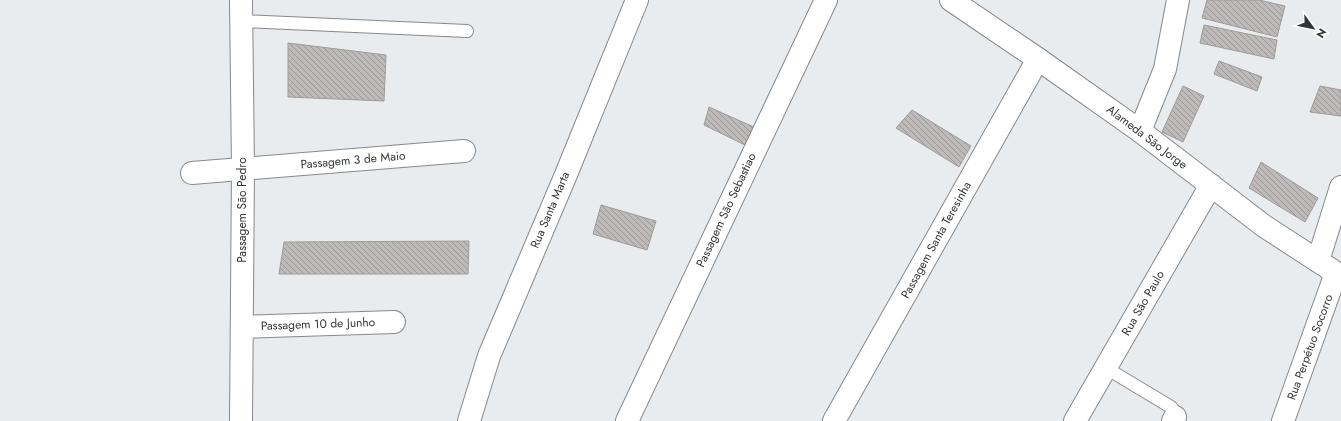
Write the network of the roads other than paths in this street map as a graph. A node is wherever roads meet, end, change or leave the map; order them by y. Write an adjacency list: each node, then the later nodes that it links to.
1 (637, 0): 21 (street, Rua Santa Marta)
2 (826, 0): 22 (street, Passagem São Sebastiao)
3 (1178, 0): 8 (street)
4 (957, 2): 7 (street, Alameda São Jorge)
5 (241, 10): 6 (lane); 10 (street, Passagem São Pedro)
6 (467, 31)
7 (1038, 59): 8 (street, Alameda São Jorge); 23 (street, Passagem Santa Teresinha)
8 (1140, 131): 12 (street, Alameda São Jorge)
9 (464, 151): 10 (street, Passagem 3 de Maio)
10 (243, 169): 11 (street, Passagem 3 de Maio); 17 (street, Passagem São Pedro)
11 (192, 173)
12 (1211, 185): 14 (street, Alameda São Jorge); 18 (street, Rua São Paulo)
13 (1341, 187): 14 (street)
14 (1318, 261): 15 (street, Alameda São Jorge)
15 (1339, 275): 25 (street, Rua Perpétuo Socorro)
16 (394, 322): 17 (street, Passagem 10 de Junho)
17 (242, 327): 20 (street, Passagem São Pedro)
18 (1106, 368): 19 (lane); 24 (street, Rua São Paulo)
19 (1174, 419)
20 (241, 421)
21 (469, 421)
22 (627, 421)
23 (834, 421)
24 (1075, 421)
25 (1283, 421)

